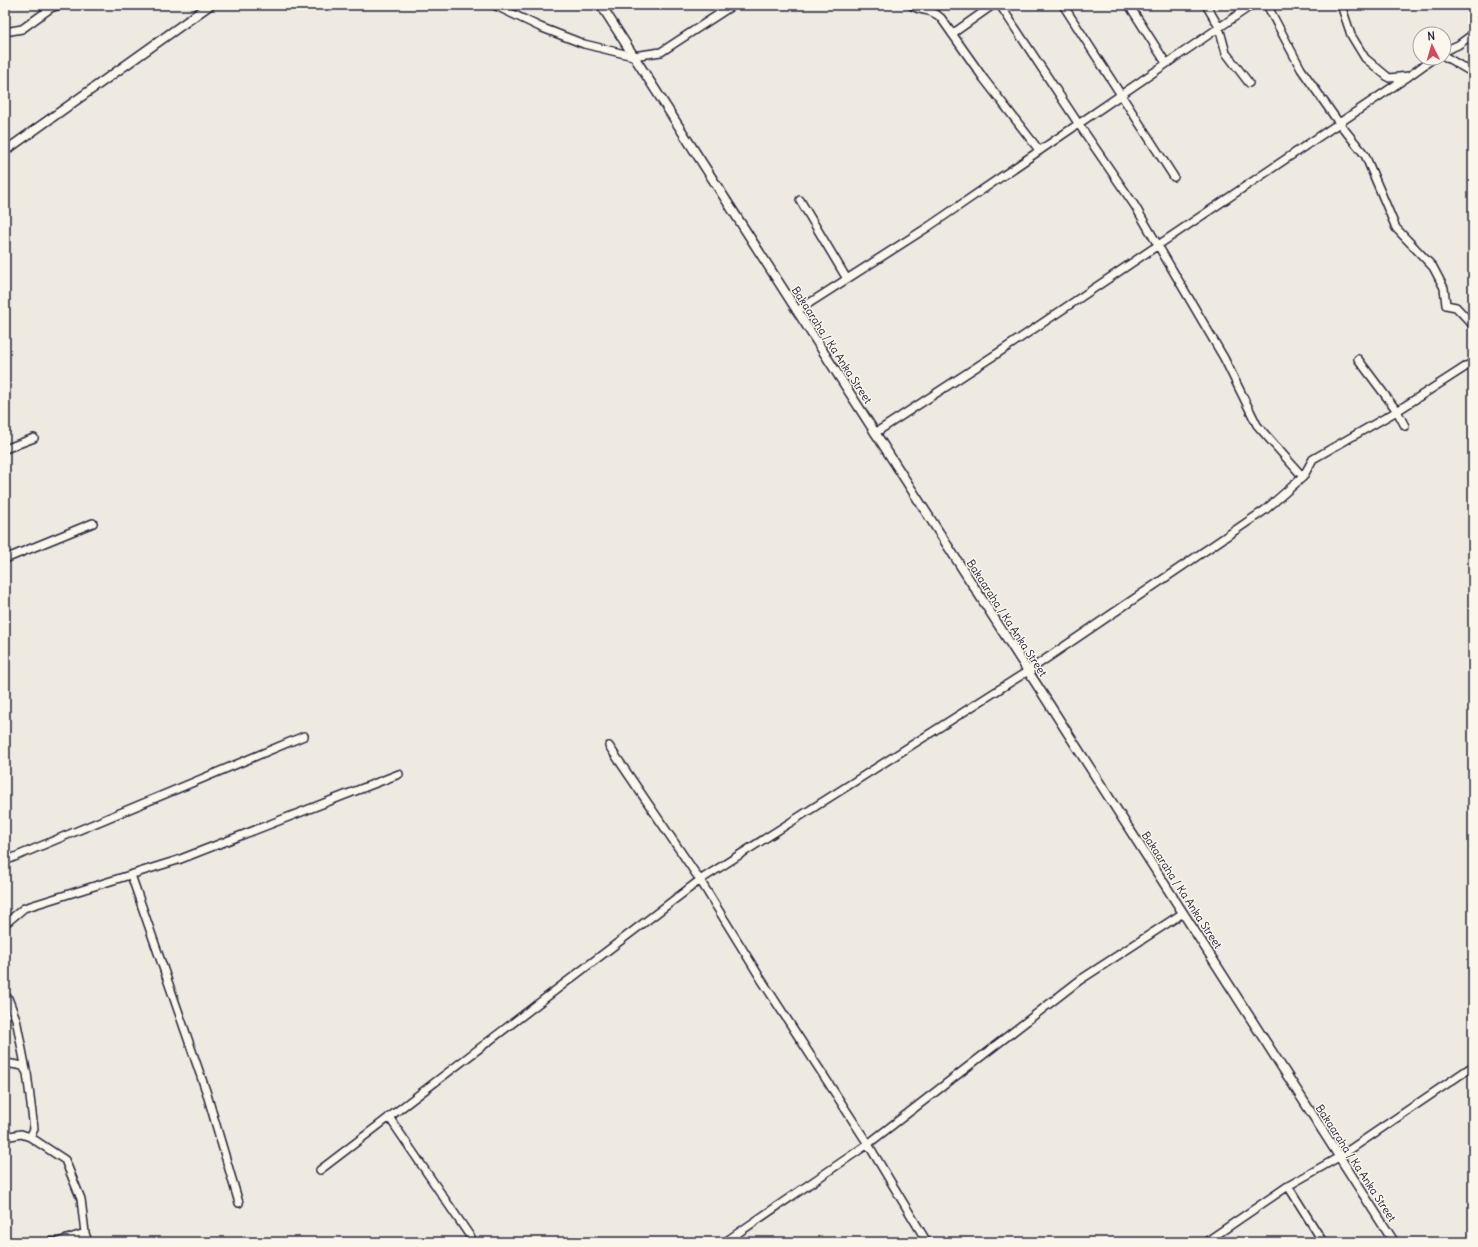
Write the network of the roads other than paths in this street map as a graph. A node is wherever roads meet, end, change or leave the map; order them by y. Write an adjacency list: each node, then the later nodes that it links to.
1 (59, 5): 16 (street)
2 (210, 5): 31 (street)
3 (494, 5): 20 (street)
4 (601, 5): 20 (street, Bakaaraha / Ka Anka Street)
5 (733, 5): 20 (street)
6 (994, 5): 17 (street)
7 (1000, 5): 29 (street)
8 (1063, 5): 27 (street)
9 (1129, 5): 22 (street)
10 (1206, 5): 15 (street)
11 (1252, 5): 15 (street)
12 (1267, 5): 28 (street)
13 (1341, 5): 25 (street)
14 (914, 6): 17 (street)
15 (1219, 27): 22 (street); 26 (street)
16 (5, 32)
17 (952, 34): 30 (street)
18 (1473, 34): 19 (street)
19 (1452, 48)
20 (633, 56): 36 (street, Bakaaraha / Ka Anka Street)
21 (1452, 61): 24 (street)
22 (1166, 63): 27 (street)
23 (1422, 66): 25 (street)
24 (1473, 73)
25 (1408, 76): 28 (street)
26 (1249, 83)
27 (1120, 94): 29 (street); 32 (street)
28 (1339, 123): 34 (street); 37 (street)
29 (1078, 124): 30 (street); 34 (street)
30 (1039, 150): 35 (street)
31 (5, 151)
32 (1174, 177)
33 (800, 200): 35 (street)
34 (1157, 246): 42 (street); 45 (street)
35 (847, 279): 36 (street)
36 (797, 311): 42 (street, Bakaaraha / Ka Anka Street)
37 (1473, 325)
38 (1358, 359): 40 (street)
39 (1473, 362): 40 (street)
40 (1397, 411): 41 (street); 45 (street)
41 (1405, 426)
42 (875, 433): 48 (street, Bakaaraha / Ka Anka Street)
43 (34, 438): 44 (street)
44 (5, 449)
45 (1303, 477): 48 (street)
46 (93, 524): 47 (street)
47 (5, 559)
48 (1028, 671): 54 (street); 55 (street, Bakaaraha / Ka Anka Street)
49 (304, 736): 52 (street)
50 (608, 746): 54 (street)
51 (399, 774): 53 (street)
52 (5, 861)
53 (131, 874): 56 (street); 68 (street)
54 (700, 880): 61 (street); 64 (street)
55 (1183, 913): 64 (street); 65 (street, Bakaaraha / Ka Anka Street)
56 (5, 924)
57 (6, 995): 60 (street)
58 (5, 1065): 60 (street)
59 (1473, 1066): 65 (street)
60 (26, 1070): 63 (street)
61 (389, 1117): 66 (street); 72 (street)
62 (5, 1137): 63 (street)
63 (30, 1137): 69 (street)
64 (868, 1144): 73 (street); 74 (street)
65 (1340, 1157): 67 (street); 77 (street, Bakaaraha / Ka Anka Street)
66 (320, 1170)
67 (1288, 1186): 75 (street); 76 (street)
68 (239, 1204)
69 (85, 1233): 70 (street); 71 (street)
70 (50, 1242)
71 (88, 1242)
72 (474, 1242)
73 (725, 1242)
74 (927, 1242)
75 (1206, 1242)
76 (1323, 1242)
77 (1394, 1242)

